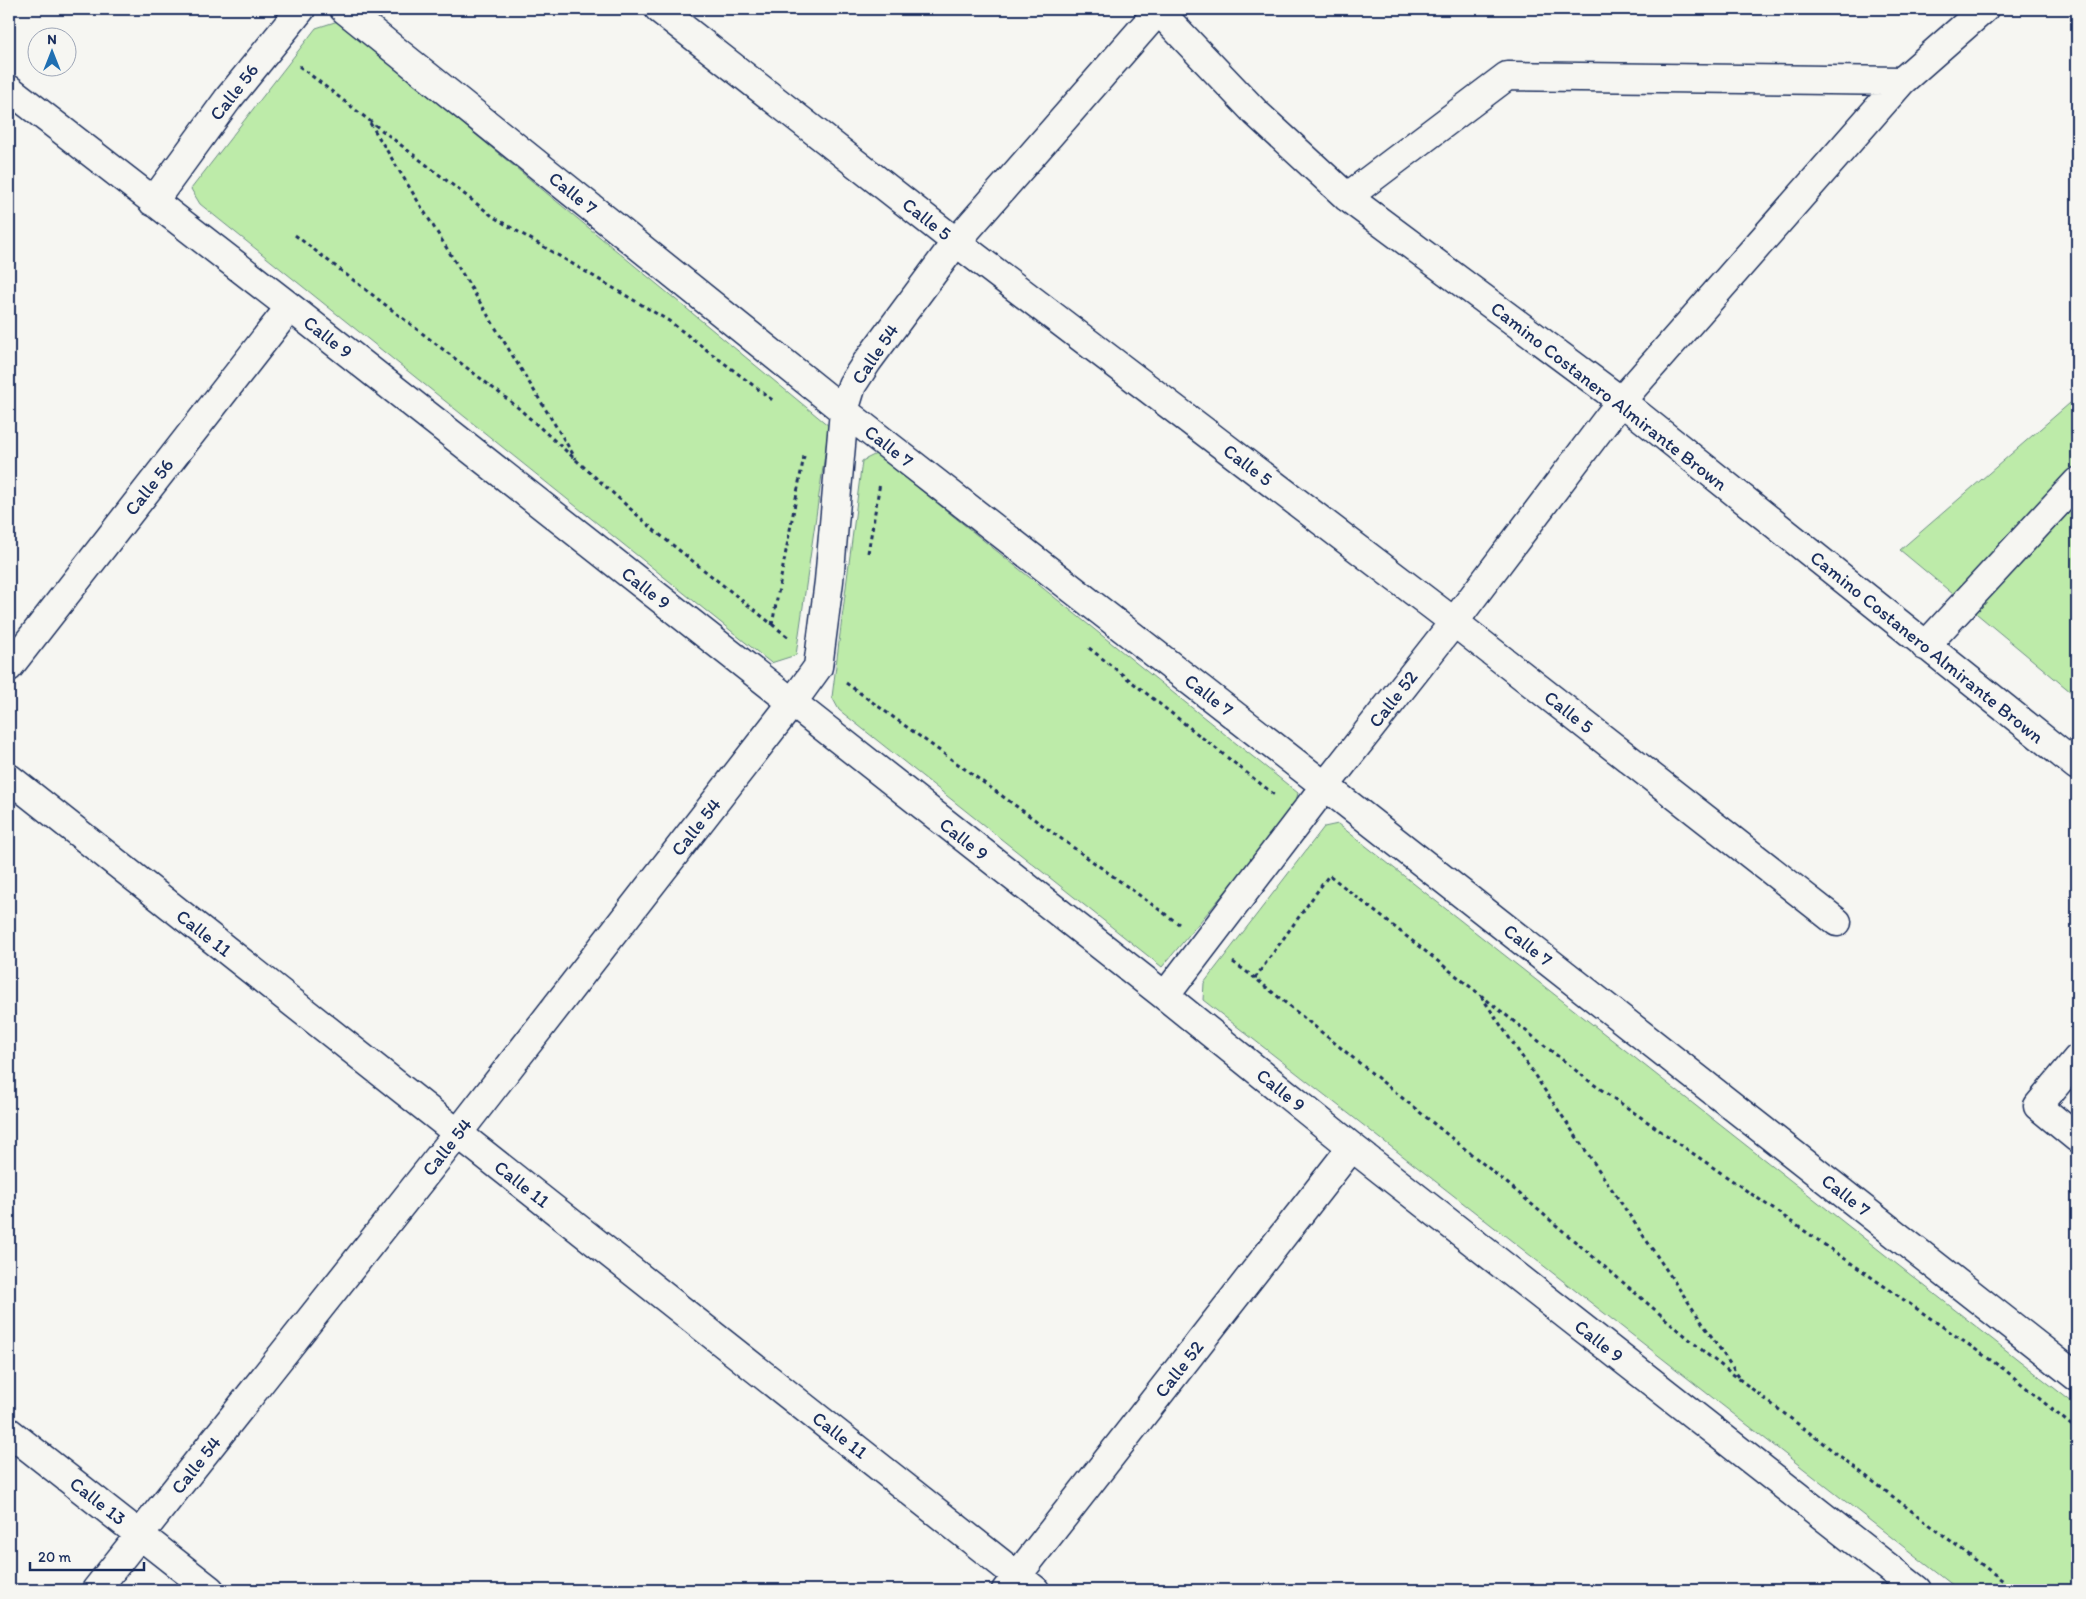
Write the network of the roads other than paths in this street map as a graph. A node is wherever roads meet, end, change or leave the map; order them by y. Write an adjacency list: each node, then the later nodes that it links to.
1 (301, 9): 9 (street, Calle 56)
2 (344, 9): 13 (street, Calle 7)
3 (659, 9): 10 (street, Calle 5)
4 (1984, 9): 6 (street, Calle 52)
5 (1158, 10): 8 (street, Camino Costanero Almirante Brown); 10 (street, Calle 54)
6 (1902, 81): 8 (street); 12 (street, Calle 52)
7 (9, 89): 9 (street, Calle 9)
8 (1347, 197): 12 (street, Camino Costanero Almirante Brown)
9 (153, 202): 11 (street, Calle 9)
10 (956, 242): 13 (street, Calle 54); 15 (street, Calle 5)
11 (290, 307): 17 (street, Calle 56); 18 (street, Calle 9)
12 (1621, 401): 15 (street, Calle 52); 16 (street, Camino Costanero Almirante Brown)
13 (844, 411): 18 (street, Calle 54); 21 (street, Calle 7)
14 (2077, 482): 16 (street)
15 (1454, 622): 21 (street, Calle 52); 22 (street, Calle 5)
16 (1925, 646): 19 (street, Camino Costanero Almirante Brown)
17 (9, 667)
18 (792, 704): 23 (street, Calle 9); 25 (street, Calle 54)
19 (2077, 766)
20 (9, 778): 25 (street, Calle 11)
21 (1325, 786): 23 (street, Calle 52); 28 (street, Calle 7)
22 (1837, 922)
23 (1165, 996): 27 (street, Calle 9)
24 (2077, 1059): 26 (street)
25 (458, 1133): 30 (street, Calle 54); 31 (street, Calle 11)
26 (2077, 1138)
27 (1352, 1147): 31 (street, Calle 52); 34 (street, Calle 9)
28 (2077, 1376)
29 (9, 1432): 30 (street, Calle 13)
30 (140, 1535): 32 (street, Calle 54); 33 (street, Calle 13)
31 (1019, 1585)
32 (96, 1590)
33 (210, 1590)
34 (1916, 1590)

